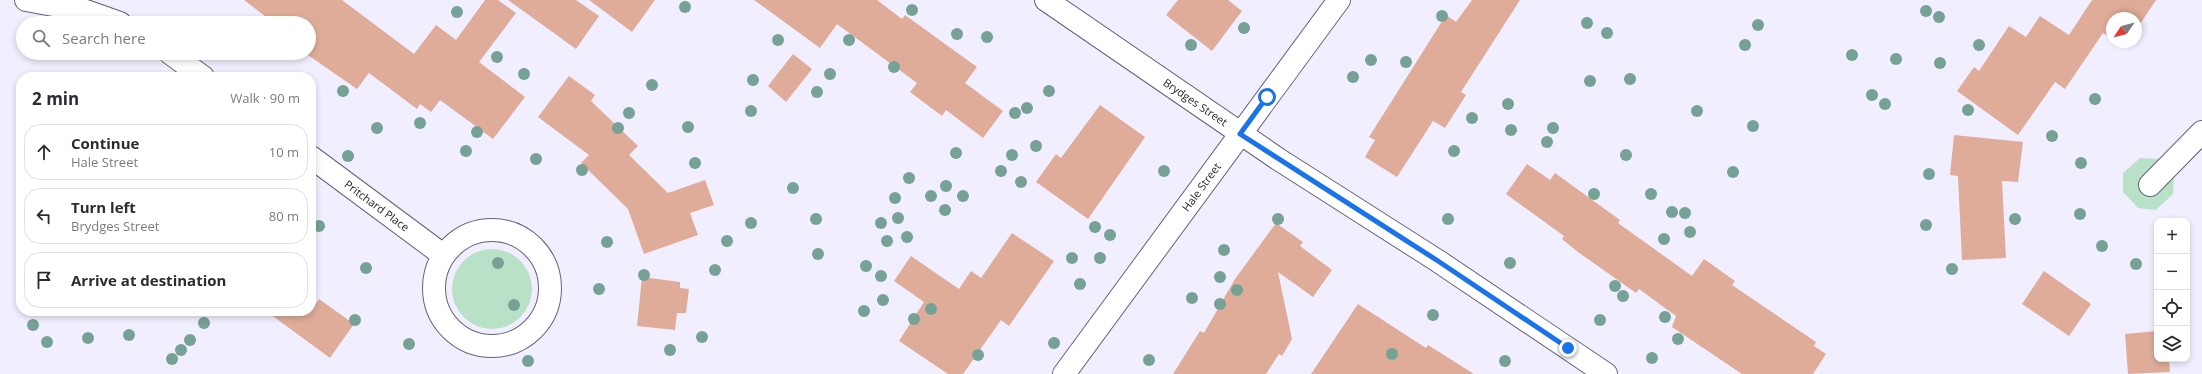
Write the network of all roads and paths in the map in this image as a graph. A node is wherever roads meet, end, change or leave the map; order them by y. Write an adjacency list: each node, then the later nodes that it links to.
1 (26, 0): 4 (street)
2 (1046, 0): 8 (street, Brydges Street)
3 (1339, 0): 8 (street, Hale Street)
4 (100, 16)
5 (180, 60): 6 (street)
6 (196, 72)
7 (2202, 132): 10 (street)
8 (1240, 134): 12 (street, Hale Street); 13 (street, Brydges Street)
9 (316, 161): 11 (street, Pritchard Place)
10 (2150, 185)
11 (443, 255): 11 (street)
12 (1064, 374)
13 (1606, 374)

